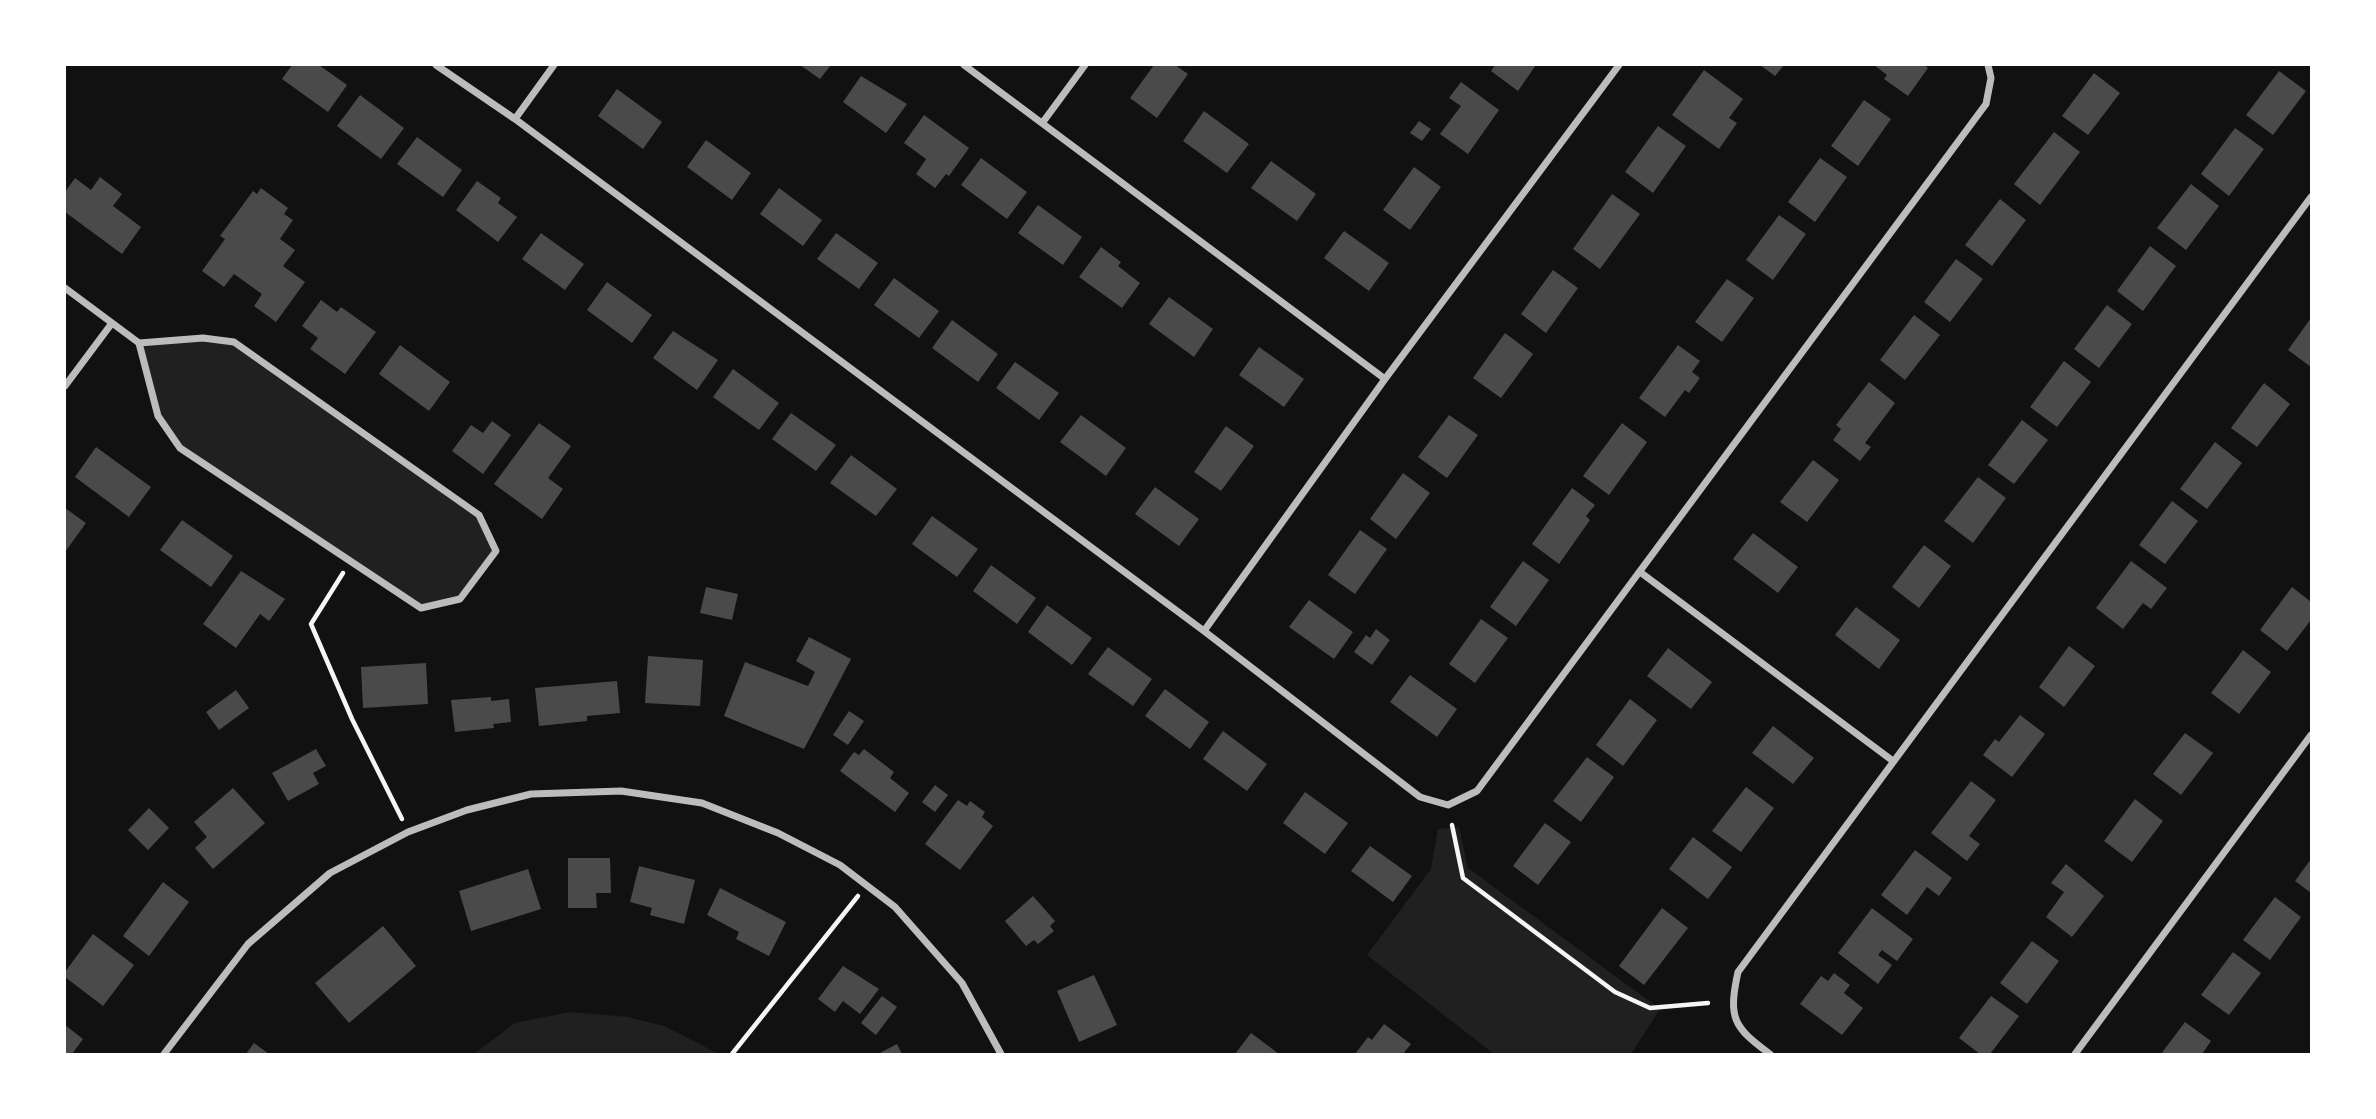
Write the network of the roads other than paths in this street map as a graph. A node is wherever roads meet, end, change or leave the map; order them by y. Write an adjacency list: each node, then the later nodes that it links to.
1 (436, 65): 7 (street)
2 (554, 65): 7 (street)
3 (964, 65): 8 (street)
4 (1085, 65): 8 (street)
5 (1619, 65): 13 (street)
6 (1988, 65): 15 (street)
7 (515, 120): 16 (street)
8 (1043, 122): 13 (street)
9 (2311, 197): 18 (street)
10 (65, 288): 11 (street)
11 (113, 323): 12 (street); 14 (street)
12 (139, 342): 12 (street)
13 (1385, 379): 16 (street)
14 (65, 386)
15 (1640, 572): 16 (street); 18 (street)
16 (1204, 631)
17 (2311, 735): 22 (street)
18 (1893, 761): 21 (street)
19 (164, 1054): 20 (street)
20 (1001, 1054)
21 (1770, 1054)
22 (2075, 1054)

